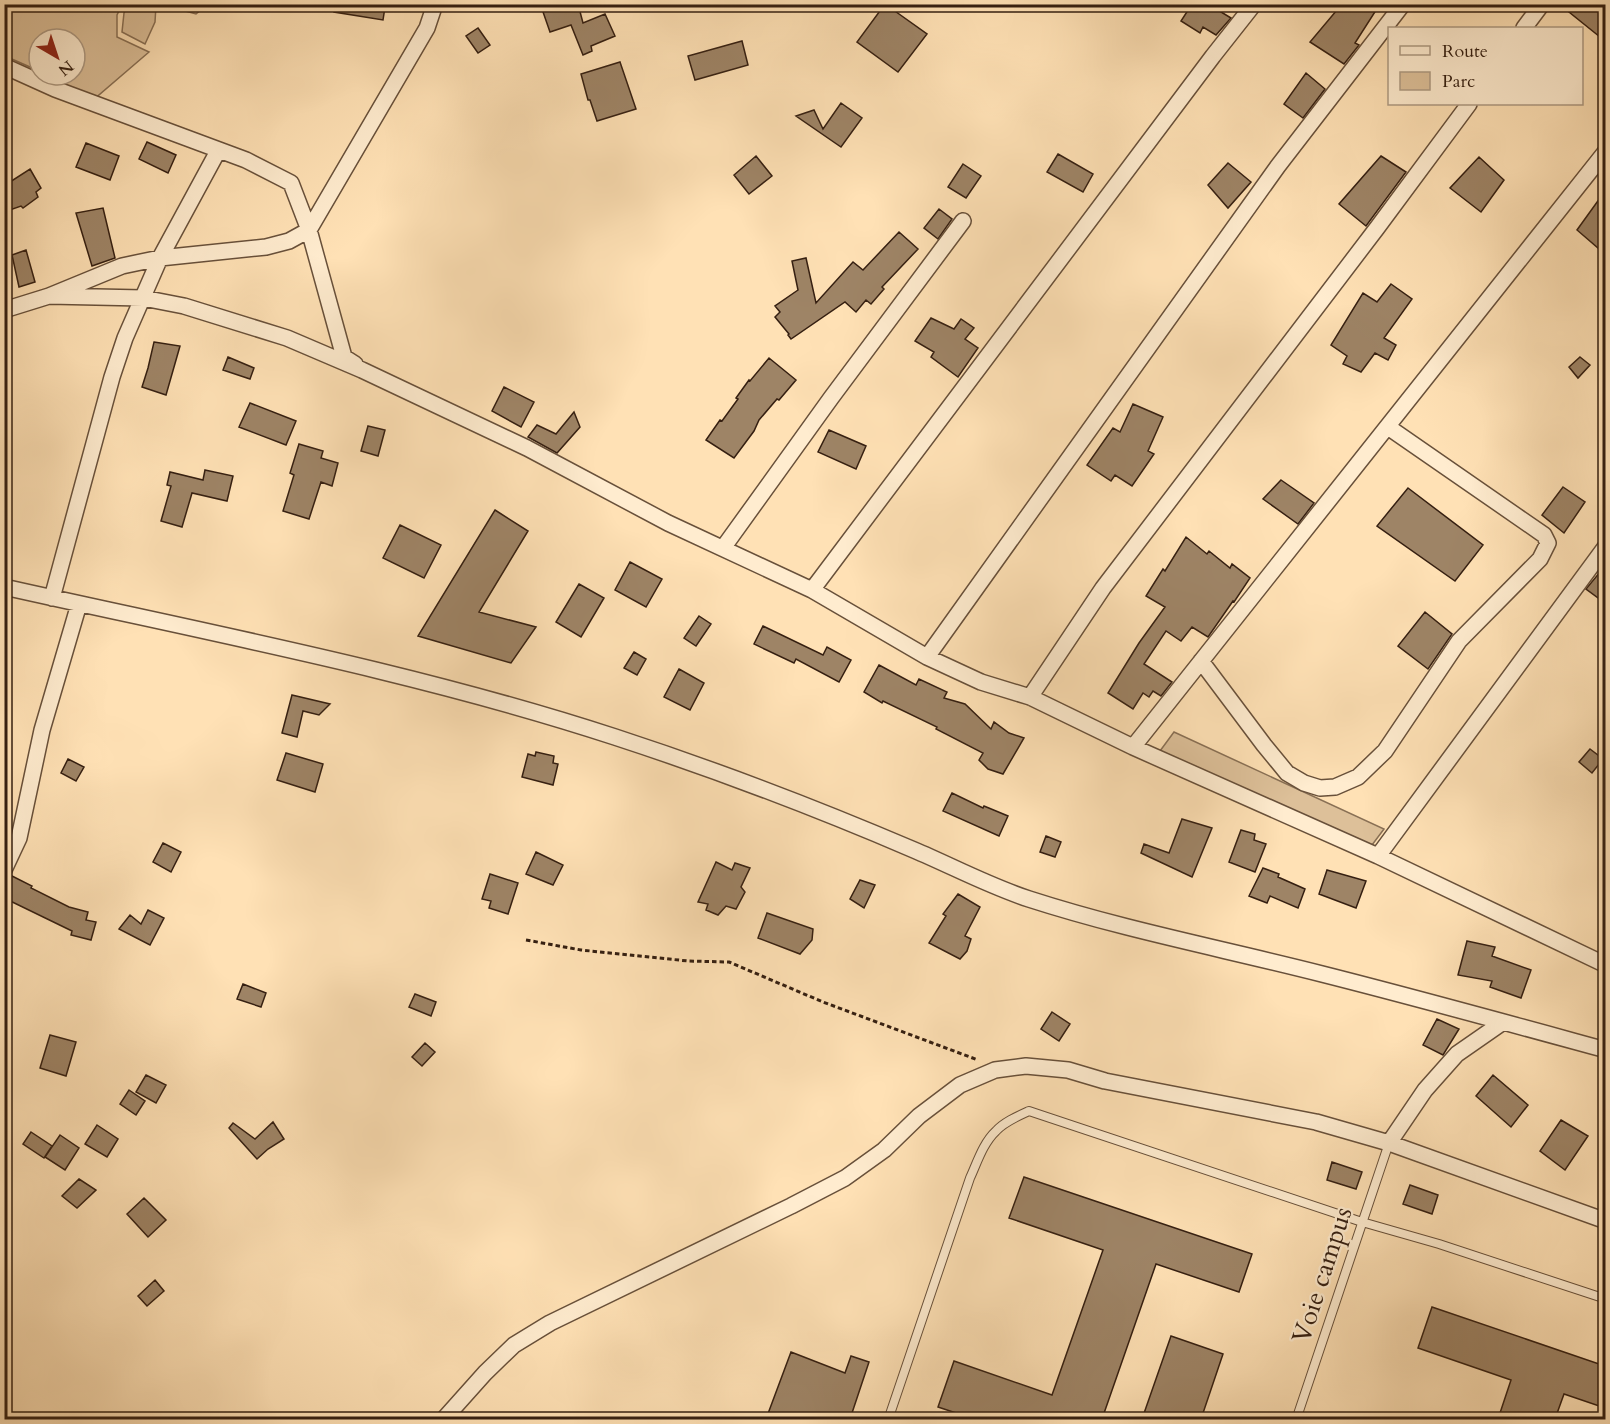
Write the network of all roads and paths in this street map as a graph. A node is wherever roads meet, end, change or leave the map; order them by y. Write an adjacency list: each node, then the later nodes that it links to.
1 (434, 4): 11 (street)
2 (1254, 4): 21 (street)
3 (1403, 4): 24 (street)
4 (1542, 4): 5 (street)
5 (1525, 27)
6 (4, 66): 8 (street)
7 (1468, 105): 26 (street)
8 (218, 151): 11 (street); 12 (street)
9 (1603, 161): 17 (street)
10 (963, 221): 19 (street)
11 (309, 230): 12 (street); 16 (street)
12 (160, 258): 13 (street); 14 (street)
13 (49, 296): 14 (street); 15 (street)
14 (143, 298): 16 (street); 22 (street)
15 (4, 310)
16 (362, 370): 19 (street)
17 (1388, 427): 25 (street); 25 (street)
18 (1605, 546): 28 (street)
19 (723, 548): 21 (street)
20 (4, 587): 22 (street)
21 (812, 590): 24 (street)
22 (52, 598): 23 (street)
23 (79, 604): 29 (street); 32 (street)
24 (927, 657): 26 (street)
25 (1202, 661): 27 (street)
26 (1030, 697): 27 (street)
27 (1133, 747): 28 (street)
28 (1378, 856): 31 (street)
29 (4, 870)
30 (526, 940): 34 (path)
31 (1605, 965)
32 (1503, 1022): 33 (street); 35 (street)
33 (1605, 1050)
34 (1002, 1069): 35 (street); 39 (street)
35 (1389, 1143): 36 (street); 37 (lane, Voie campus)
36 (1605, 1221)
37 (1362, 1222): 38 (lane); 40 (lane); 41 (lane, Voie campus)
38 (1605, 1299)
39 (443, 1419)
40 (888, 1419)
41 (1296, 1419)

